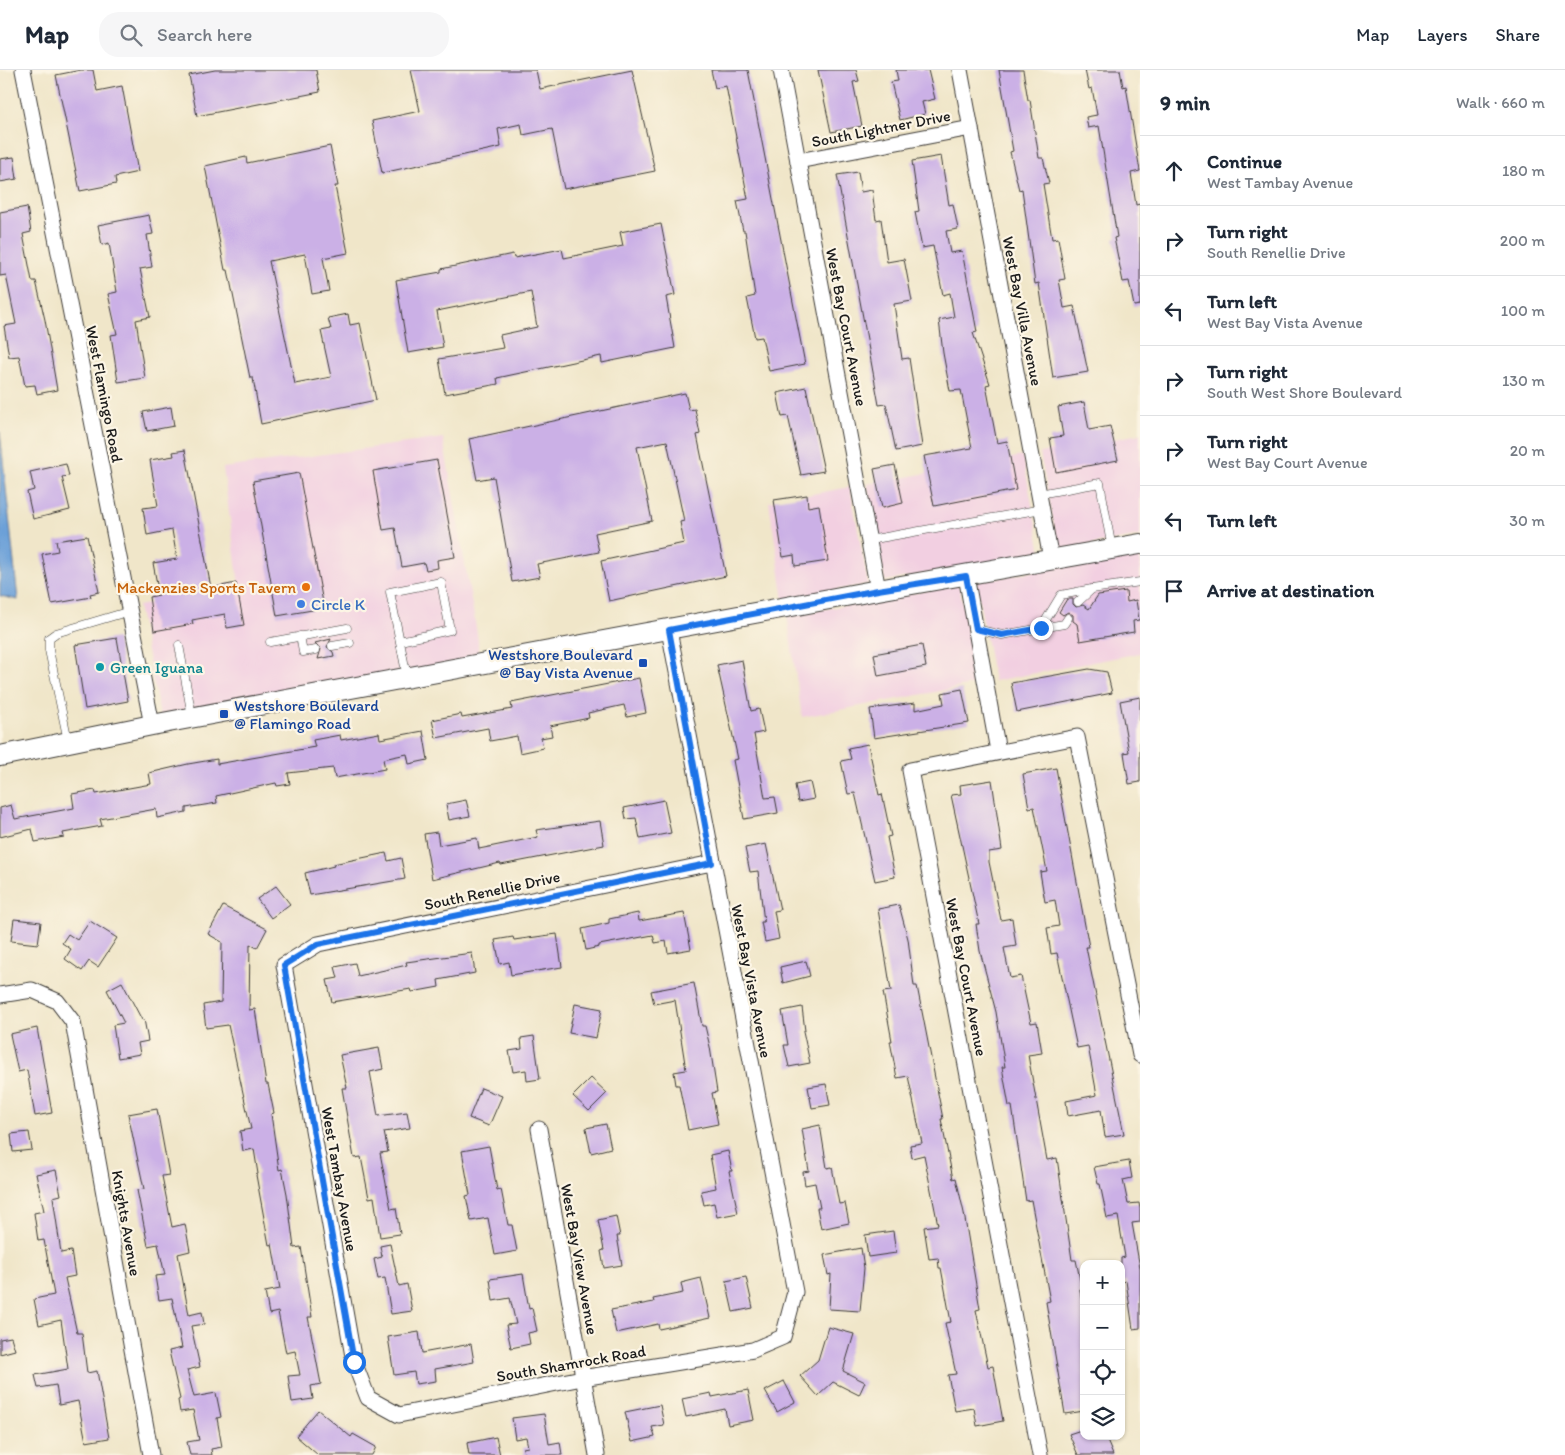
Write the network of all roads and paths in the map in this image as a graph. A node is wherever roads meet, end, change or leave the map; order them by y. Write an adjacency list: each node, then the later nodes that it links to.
1 (23, 70): 16 (street, West Flamingo Road)
2 (781, 70): 5 (street, West Bay Court Avenue)
3 (960, 70): 4 (street, West Bay Villa Avenue)
4 (971, 128): 5 (street, South Lightner Drive); 6 (street, West Bay Villa Avenue)
5 (798, 161): 7 (street, West Bay Court Avenue)
6 (1041, 501): 7 (lane); 9 (lane); 10 (street, West Bay Villa Avenue)
7 (869, 540): 14 (street, West Bay Court Avenue)
8 (1140, 544): 9 (street)
9 (1112, 549): 10 (street)
10 (1051, 559): 11 (street)
11 (966, 576): 14 (street); 20 (street)
12 (1140, 582): 13 (lane)
13 (1092, 589): 15 (lane); 19 (lane)
14 (878, 590): 21 (street)
15 (1078, 602)
16 (130, 611): 31 (street, West Flamingo Road); 32 (lane)
17 (1068, 618): 19 (lane)
18 (347, 628): 22 (lane)
19 (1041, 628): 20 (lane)
20 (976, 629): 33 (street)
21 (669, 630): 29 (street); 35 (street, West Bay Vista Avenue)
22 (300, 636): 24 (lane); 28 (lane)
23 (400, 641): 23 (lane); 29 (lane)
24 (270, 642)
25 (350, 643): 27 (lane)
26 (179, 645): 30 (lane)
27 (332, 646)
28 (316, 650)
29 (407, 679): 30 (street)
30 (192, 718): 31 (street)
31 (152, 725): 32 (street)
32 (68, 742): 34 (street)
33 (998, 751): 38 (street); 45 (street, West Bay Court Avenue)
34 (0, 756)
35 (712, 863): 36 (street, South Renellie Drive); 40 (street, West Bay Vista Avenue)
36 (284, 965): 42 (street, West Tambay Avenue)
37 (0, 995): 43 (street, Knights Avenue)
38 (1140, 1054)
39 (539, 1129): 41 (street, West Bay View Avenue)
40 (783, 1337): 41 (street, South Shamrock Road)
41 (582, 1378): 42 (street, South Shamrock Road); 44 (street, West Bay View Avenue)
42 (368, 1398)
43 (151, 1455)
44 (596, 1455)
45 (1040, 1455)

